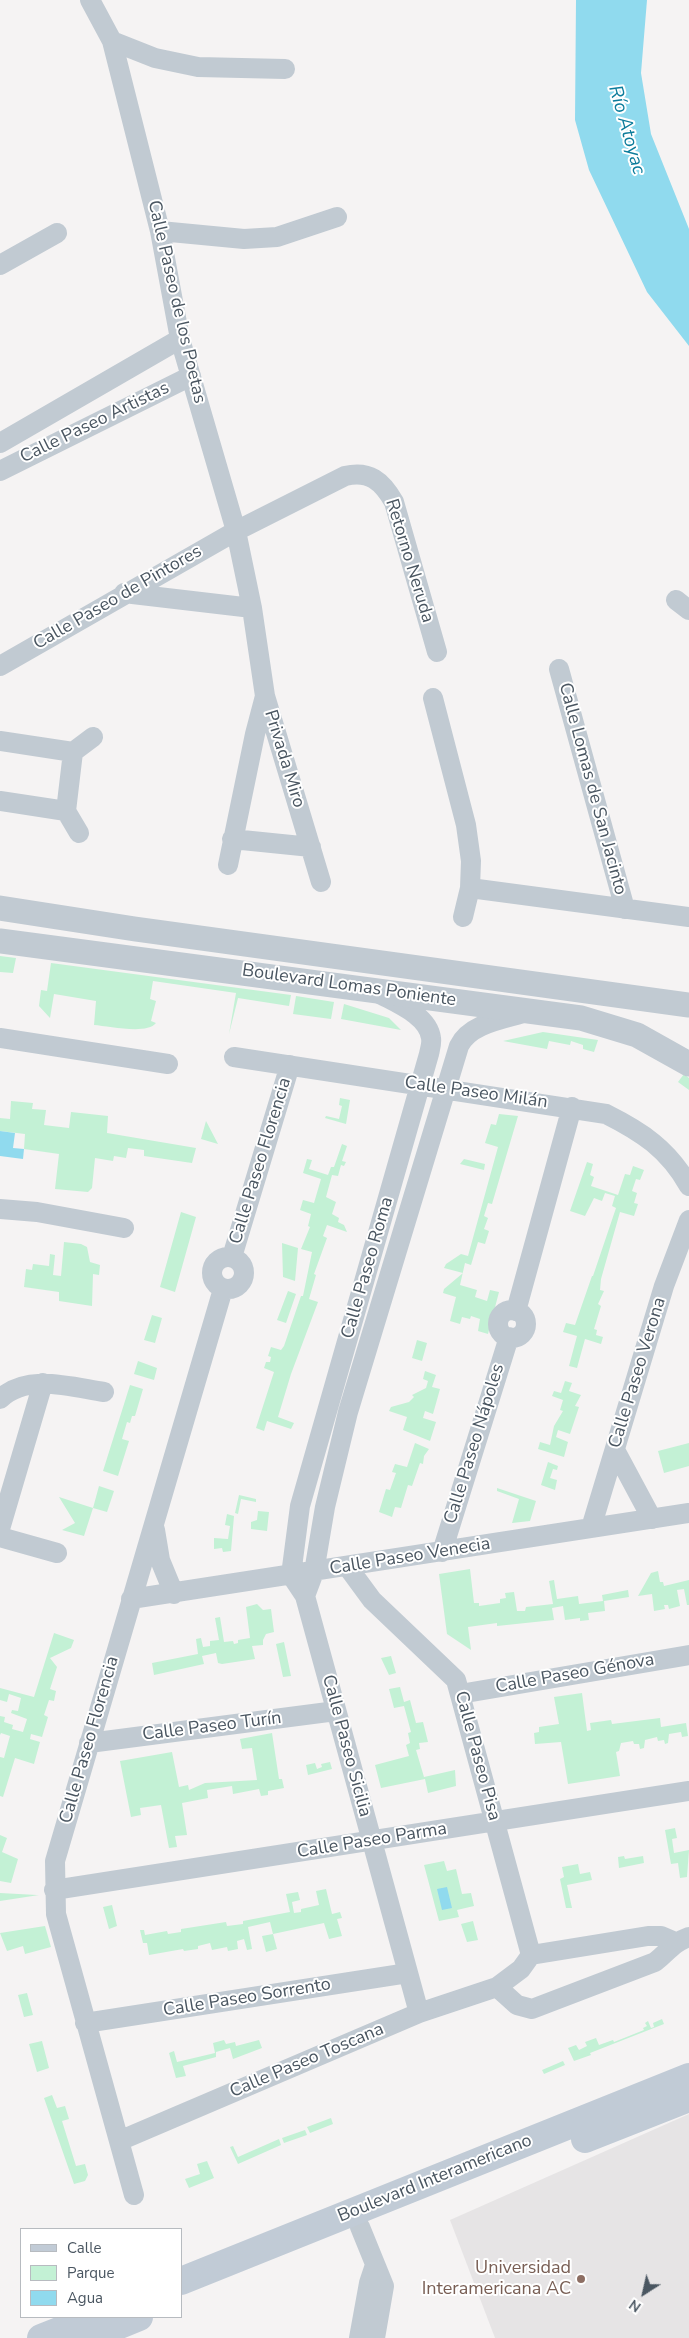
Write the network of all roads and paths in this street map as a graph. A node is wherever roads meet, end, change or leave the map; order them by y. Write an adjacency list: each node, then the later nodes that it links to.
1 (90, 0): 2 (street, Calle Paseo de los Poetas)
2 (112, 41): 3 (street); 5 (street, Calle Paseo de los Poetas)
3 (285, 69)
4 (338, 217): 5 (street)
5 (160, 231): 8 (street, Calle Paseo de los Poetas)
6 (57, 233): 7 (street)
7 (1, 260)
8 (180, 339): 9 (street, Calle Paseo de los Poetas); 10 (street, Calle Paseo Artistas)
9 (191, 376): 11 (street, Calle Paseo Artistas); 12 (street, Calle Paseo de los Poetas)
10 (1, 443): 11 (street)
11 (6, 468)
12 (236, 531): 13 (street, Calle Paseo de Pintores); 14 (street, Calle Paseo de los Poetas); 15 (street, Retorno Neruda)
13 (124, 593): 14 (street); 16 (street, Calle Paseo de Pintores)
14 (252, 608): 18 (street, Calle Paseo de los Poetas)
15 (437, 652)
16 (0, 666)
17 (559, 669): 32 (street, Calle Lomas de San Jacinto)
18 (265, 696): 26 (street, Privada Miro); 27 (street, Privada Miro)
19 (433, 698): 30 (street)
20 (94, 737): 22 (street)
21 (0, 741): 22 (street)
22 (73, 752): 24 (street)
23 (0, 801): 24 (street)
24 (66, 811): 25 (street)
25 (79, 833)
26 (232, 839): 27 (street); 28 (street, Privada Miro)
27 (311, 847): 29 (street, Privada Miro)
28 (228, 864)
29 (321, 882)
30 (470, 888): 32 (street); 33 (street)
31 (0, 908): 37 (street, Boulevard Lomas Poniente)
32 (625, 909): 34 (street)
33 (463, 917)
34 (689, 917)
35 (0, 940): 36 (street, Boulevard Lomas Poniente)
36 (373, 990): 38 (street, Boulevard Lomas Poniente); 39 (street)
37 (689, 1005)
38 (530, 1011): 40 (street); 44 (street, Boulevard Lomas Poniente)
39 (429, 1030): 40 (street); 46 (street, Calle Paseo Roma)
40 (463, 1037): 47 (street, Calle Paseo Roma)
41 (0, 1038): 43 (street)
42 (234, 1057): 45 (street, Calle Paseo Milán)
43 (168, 1064)
44 (689, 1064)
45 (290, 1065): 46 (street, Calle Paseo Milán); 59 (street, Calle Paseo Florencia)
46 (420, 1084): 47 (street, Calle Paseo Milán); 67 (street, Calle Paseo Roma)
47 (445, 1088): 48 (street, Calle Paseo Milán); 66 (street, Calle Paseo Roma)
48 (572, 1107): 49 (street, Calle Paseo Milán); 64 (street, Calle Paseo Nápoles)
49 (689, 1186)
50 (0, 1209): 52 (street)
51 (689, 1220): 56 (street, Calle Paseo Verona)
52 (124, 1228)
53 (43, 1383): 54 (street); 55 (street); 61 (street)
54 (104, 1392)
55 (0, 1399)
56 (615, 1450): 58 (street); 60 (street, Calle Paseo Verona)
57 (689, 1513): 58 (street, Calle Paseo Venecia)
58 (652, 1519): 60 (street, Calle Paseo Venecia)
59 (154, 1522): 68 (street); 70 (street, Calle Paseo Florencia)
60 (591, 1528): 64 (street, Calle Paseo Venecia)
61 (0, 1529)
62 (0, 1537): 63 (street)
63 (57, 1552)
64 (442, 1552): 65 (street, Calle Paseo Venecia)
65 (347, 1566): 66 (street, Calle Paseo Venecia); 72 (street, Calle Paseo Pisa)
66 (314, 1572): 67 (street, Calle Paseo Venecia); 69 (street)
67 (291, 1575): 68 (street, Calle Paseo Venecia); 69 (street, Calle Paseo Sicilia)
68 (174, 1594): 70 (street, Calle Paseo Venecia)
69 (305, 1596): 73 (street, Calle Paseo Sicilia)
70 (131, 1599): 74 (street, Calle Paseo Florencia)
71 (689, 1655): 72 (street, Calle Paseo Génova)
72 (460, 1694): 76 (street, Calle Paseo Pisa)
73 (336, 1711): 74 (street, Calle Paseo Turín); 77 (street, Calle Paseo Sicilia)
74 (89, 1743): 78 (street, Calle Paseo Florencia)
75 (689, 1791): 76 (street, Calle Paseo Parma)
76 (494, 1821): 77 (street, Calle Paseo Parma); 80 (street, Calle Paseo Pisa)
77 (372, 1842): 78 (street, Calle Paseo Parma); 81 (street, Calle Paseo Sicilia)
78 (54, 1890): 84 (street, Calle Paseo Florencia)
79 (682, 1939): 80 (street); 82 (street)
80 (531, 1955): 82 (street, Calle Paseo Toscana)
81 (408, 1973): 83 (street, Calle Paseo Sicilia); 84 (street, Calle Paseo Sorrento)
82 (497, 1987): 83 (street, Calle Paseo Toscana)
83 (419, 2013): 87 (street, Calle Paseo Toscana)
84 (85, 2023): 87 (street, Calle Paseo Florencia)
85 (689, 2077): 91 (main road, Boulevard Interamericano)
86 (689, 2098): 89 (main road, Boulevard Interamericano)
87 (119, 2141): 88 (street, Calle Paseo Florencia)
88 (134, 2195)
89 (360, 2227): 90 (street); 92 (main road, Boulevard Interamericano)
90 (375, 2265): 97 (street); 98 (street)
91 (182, 2282)
92 (182, 2299)
93 (91, 2318): 95 (main road)
94 (136, 2318): 96 (main road)
95 (41, 2338)
96 (88, 2338)
97 (359, 2338)
98 (375, 2338)

